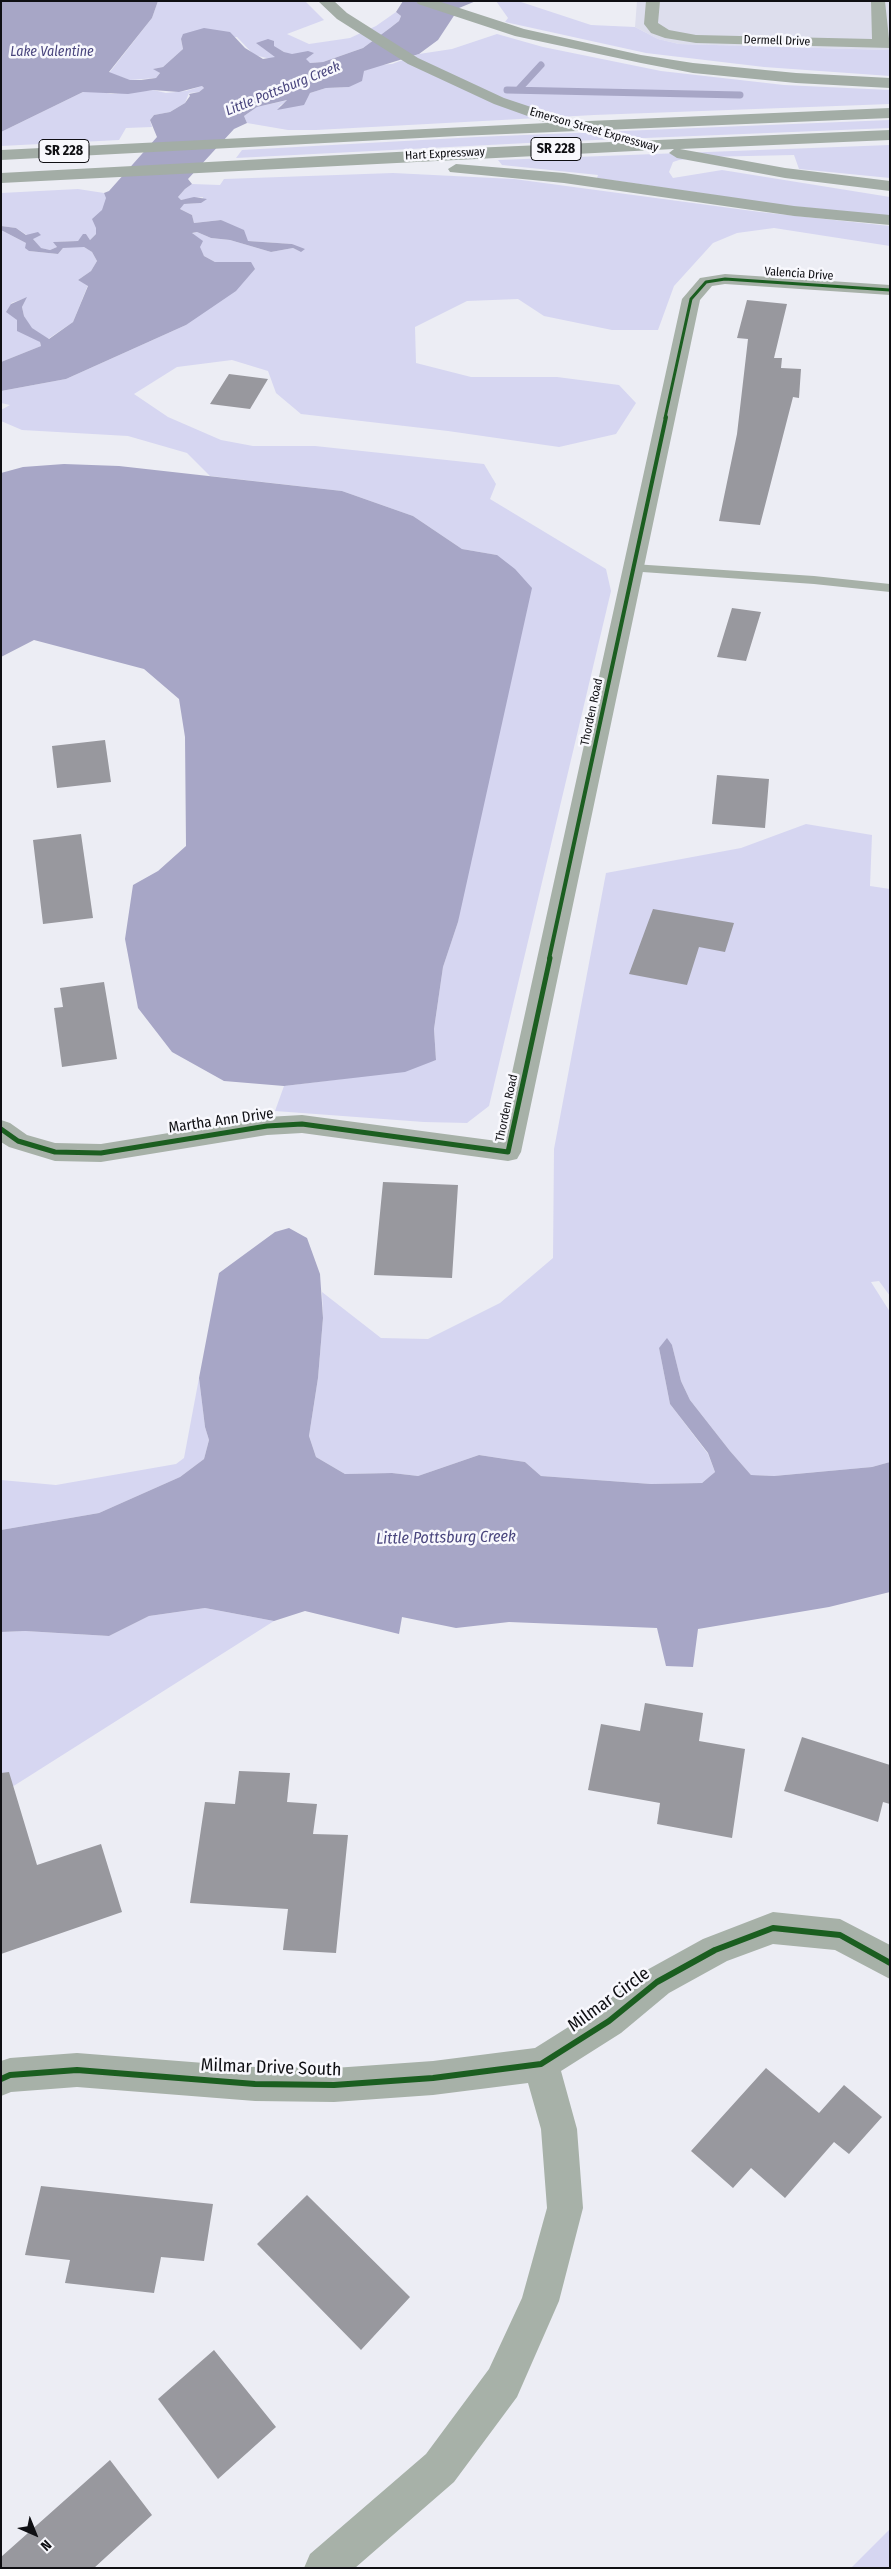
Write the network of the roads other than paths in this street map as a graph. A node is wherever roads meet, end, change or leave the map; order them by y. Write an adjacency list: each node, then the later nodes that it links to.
1 (325, 1): 12 (highway, Emerson Street Expressway)
2 (424, 1): 6 (highway)
3 (653, 1): 5 (street, Dermell Drive)
4 (878, 1): 5 (street)
5 (885, 44)
6 (890, 83)
7 (890, 113): 9 (highway, Hart Expressway / SR 228)
8 (890, 135): 10 (highway, Hart Expressway / SR 228)
9 (1, 155)
10 (222, 165): 11 (highway, Hart Expressway / SR 228); 13 (highway)
11 (1, 178)
12 (890, 186)
13 (890, 220)
14 (706, 282): 15 (street, Valencia Drive); 16 (street, Thorden Road)
15 (890, 290)
16 (633, 568): 17 (lane); 19 (street, Thorden Road)
17 (890, 588)
18 (1, 1129): 19 (street, Martha Ann Drive)
19 (508, 1152)
20 (890, 1963): 21 (street, Milmar Circle)
21 (541, 2064): 22 (street, Milmar Drive South); 23 (street)
22 (1, 2079)
23 (324, 2568)

